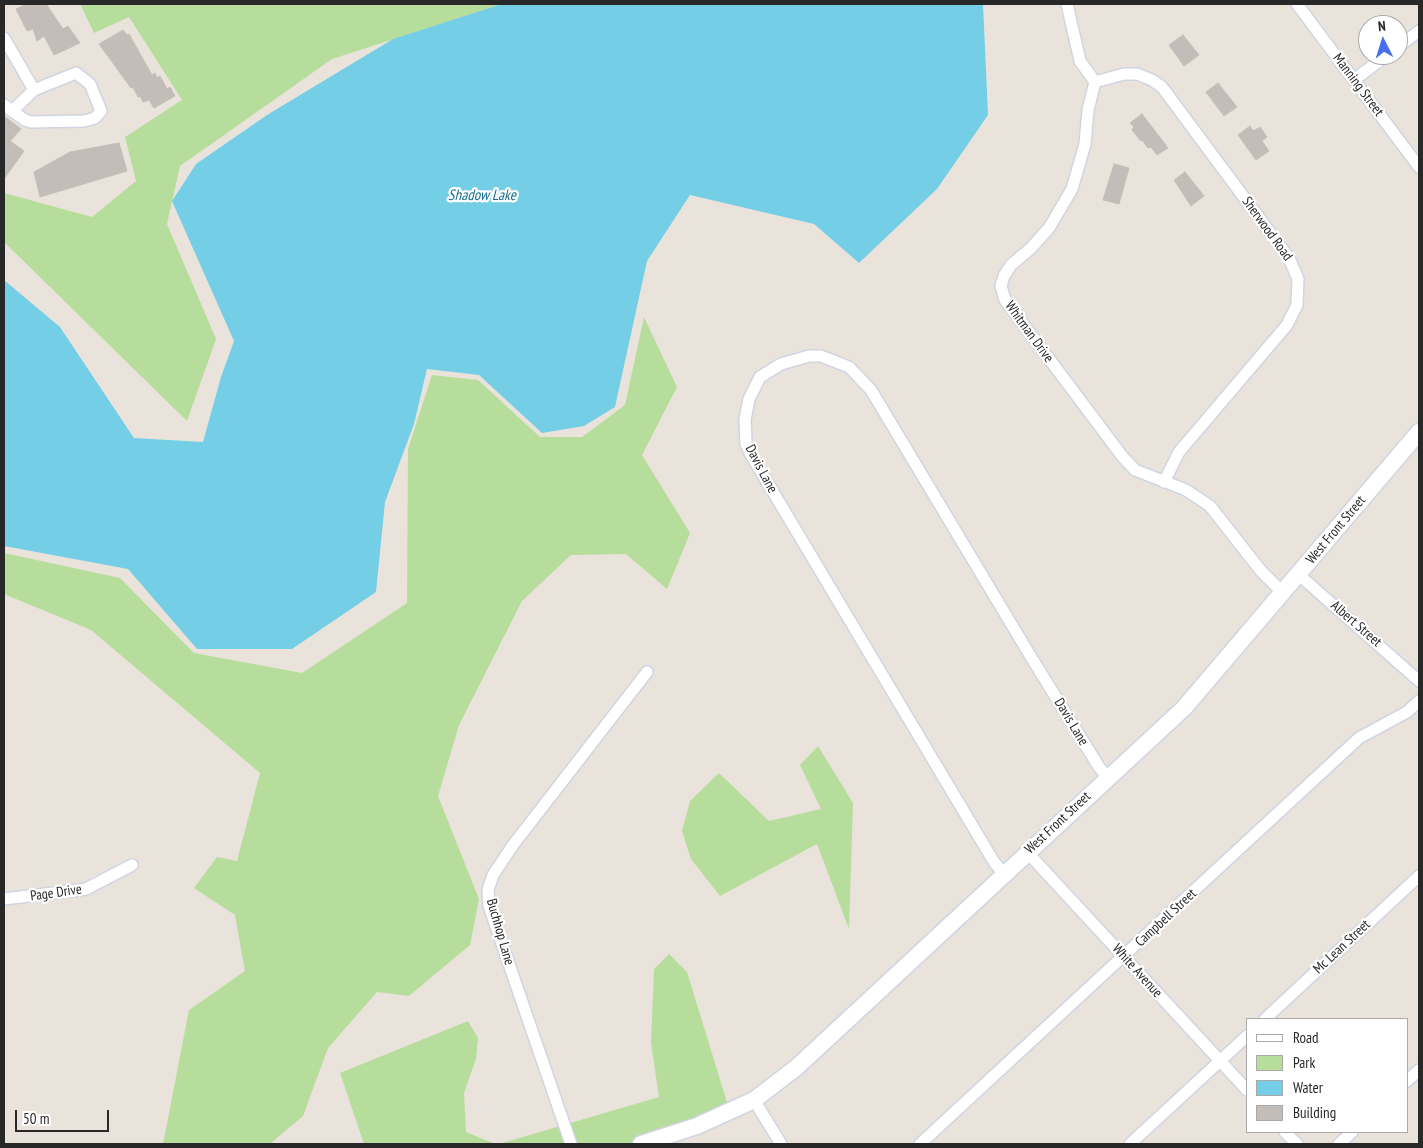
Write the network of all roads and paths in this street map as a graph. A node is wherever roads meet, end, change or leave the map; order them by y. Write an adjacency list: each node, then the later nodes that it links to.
1 (1067, 4): 8 (street)
2 (1297, 4): 7 (street, Manning Street)
3 (1419, 30): 5 (street)
4 (4, 38): 9 (street)
5 (1408, 38)
6 (1374, 65): 7 (street)
7 (1354, 80): 11 (street, Manning Street)
8 (1095, 82): 13 (street, Whitman Drive); 13 (street, Sherwood Road)
9 (34, 90): 10 (street); 10 (street)
10 (8, 108)
11 (1419, 166)
12 (1419, 432): 14 (street, West Front Street)
13 (1164, 482): 15 (street, Whitman Drive)
14 (1298, 574): 15 (street, West Front Street); 17 (street, Albert Street)
15 (1282, 592): 19 (street, West Front Street)
16 (647, 672): 35 (street, Buchhop Lane)
17 (1418, 674)
18 (1419, 701): 25 (street, Campbell Street)
19 (1108, 778): 20 (street, West Front Street); 22 (street, Davis Lane)
20 (1028, 852): 22 (street, West Front Street); 25 (street, White Avenue)
21 (132, 865): 24 (street, Page Drive)
22 (1003, 873): 32 (street, West Front Street)
23 (1419, 876): 26 (street, Mc Lean Street)
24 (4, 899)
25 (1124, 957): 28 (street, White Avenue); 38 (street, Campbell Street)
26 (1266, 1018)
27 (1246, 1037): 28 (street)
28 (1220, 1061): 31 (street, White Avenue); 39 (street)
29 (1419, 1070): 30 (street)
30 (1408, 1080)
31 (1246, 1089)
32 (754, 1100): 36 (street, West Front Street); 37 (street)
33 (1286, 1133): 40 (street)
34 (1351, 1133): 41 (street)
35 (572, 1144)
36 (641, 1144)
37 (781, 1144)
38 (920, 1144)
39 (1130, 1144)
40 (1297, 1144)
41 (1339, 1144)

